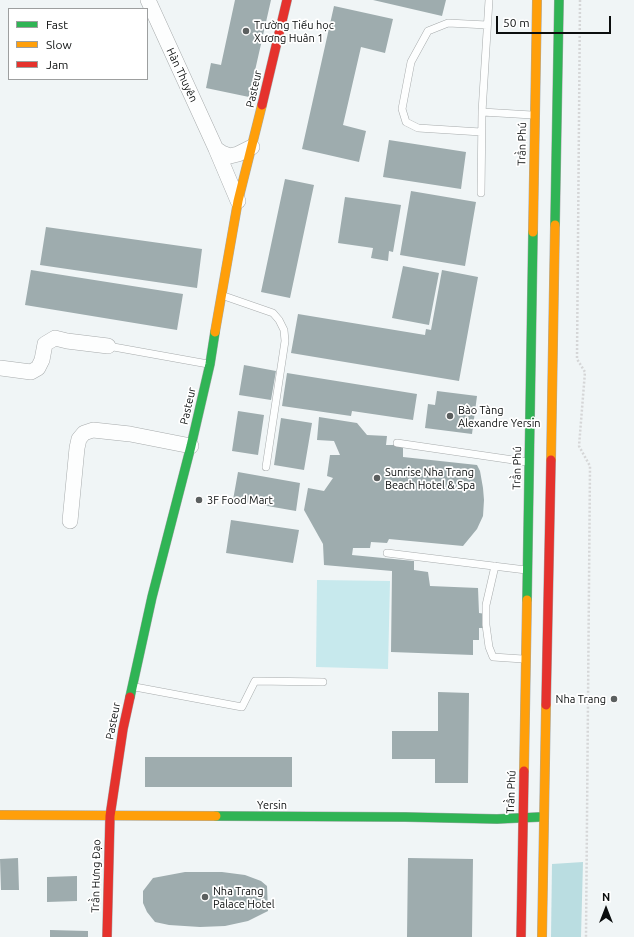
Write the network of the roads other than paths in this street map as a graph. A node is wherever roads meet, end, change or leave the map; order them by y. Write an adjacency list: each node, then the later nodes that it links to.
1 (148, 0): 11 (street, Hàn Thuyên)
2 (287, 0): 10 (main road, Pasteur)
3 (489, 0): 6 (lane)
4 (537, 0): 8 (main road, Trần Phú)
5 (559, 0): 31 (main road)
6 (487, 25): 7 (lane); 9 (lane)
7 (482, 112): 8 (lane); 9 (lane)
8 (535, 115): 20 (main road, Trần Phú)
9 (481, 132): 12 (lane)
10 (252, 147): 11 (street); 13 (main road, Pasteur)
11 (216, 149): 13 (street, Hàn Thuyên)
12 (481, 193)
13 (238, 201): 14 (main road, Pasteur)
14 (222, 296): 16 (main road, Pasteur); 21 (lane)
15 (108, 346): 16 (lane); 17 (street)
16 (210, 364): 19 (main road, Pasteur)
17 (0, 368)
18 (397, 443): 20 (lane)
19 (191, 446): 22 (street); 28 (main road, Pasteur)
20 (529, 462): 25 (main road, Trần Phú)
21 (266, 467)
22 (70, 521)
23 (387, 553): 24 (lane)
24 (496, 566): 25 (lane); 26 (lane)
25 (527, 570): 26 (main road, Trần Phú)
26 (526, 659): 32 (main road, Trần Phú)
27 (323, 682): 28 (lane)
28 (132, 686): 30 (main road, Pasteur)
29 (0, 815): 30 (main road, Yersin)
30 (110, 816): 32 (main road, Yersin); 33 (main road, Trần Hưng Đạo)
31 (545, 816): 32 (main road, Yersin); 35 (main road)
32 (522, 818): 34 (main road, Trần Phú)
33 (107, 937)
34 (521, 937)
35 (542, 937)

